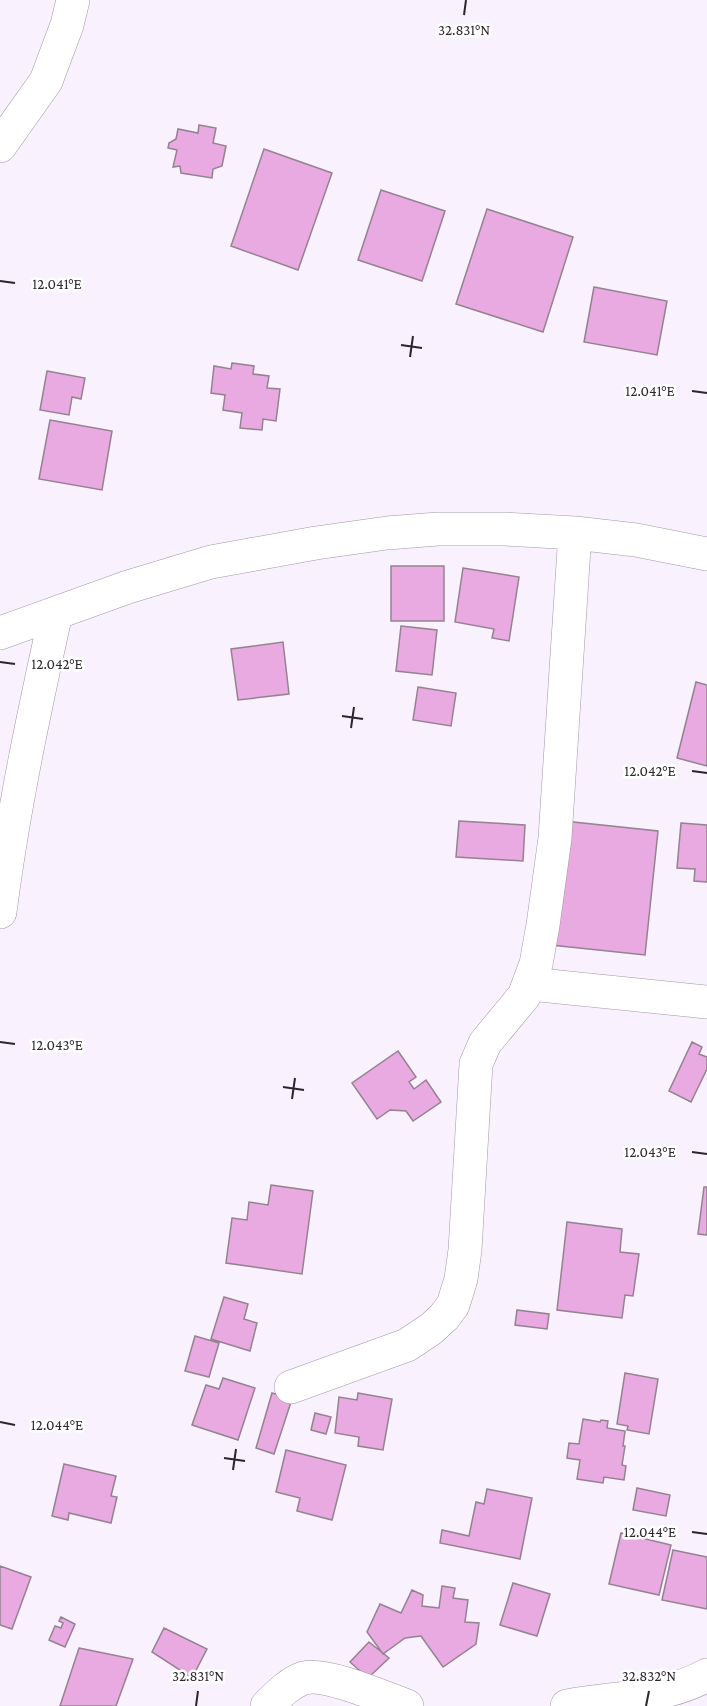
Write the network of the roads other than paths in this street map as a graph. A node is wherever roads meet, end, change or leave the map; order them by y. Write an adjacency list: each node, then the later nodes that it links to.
1 (73, 0): 2 (street)
2 (0, 146)
3 (575, 533): 4 (street); 5 (street); 8 (street)
4 (707, 554)
5 (56, 612): 6 (street); 7 (street)
6 (0, 633)
7 (0, 912)
8 (530, 984): 9 (street); 10 (street)
9 (707, 1002)
10 (291, 1387)
11 (707, 1675): 14 (street)
12 (267, 1706): 13 (street)
13 (407, 1706)
14 (567, 1706)

